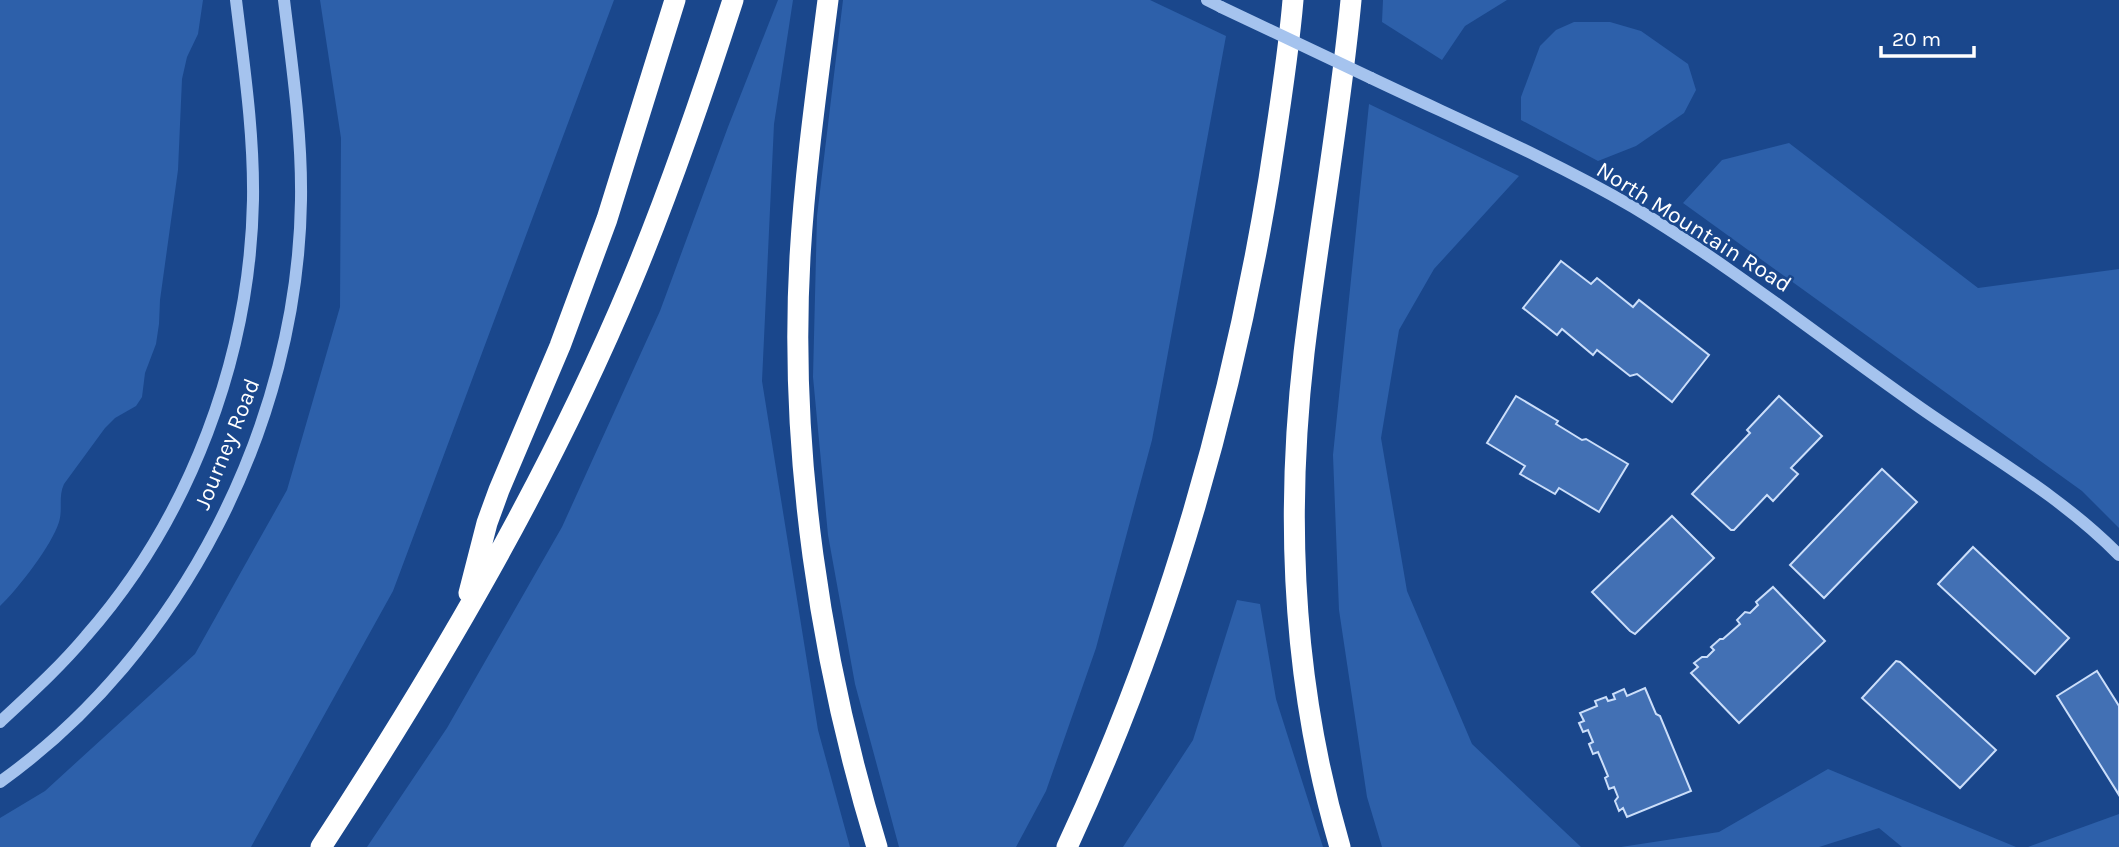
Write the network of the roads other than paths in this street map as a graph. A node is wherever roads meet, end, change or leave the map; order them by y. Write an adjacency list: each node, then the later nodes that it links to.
1 (236, 0): 11 (street, Journey Road)
2 (284, 0): 12 (street, Journey Road)
3 (675, 0): 10 (highway)
4 (733, 0): 10 (highway)
5 (828, 0): 14 (highway)
6 (1207, 0): 9 (street, North Mountain Road, bridge)
7 (1293, 0): 15 (highway)
8 (1351, 0): 16 (highway)
9 (2119, 555)
10 (465, 613): 13 (highway)
11 (0, 722)
12 (0, 782)
13 (321, 847)
14 (877, 847)
15 (1067, 847)
16 (1340, 847)

